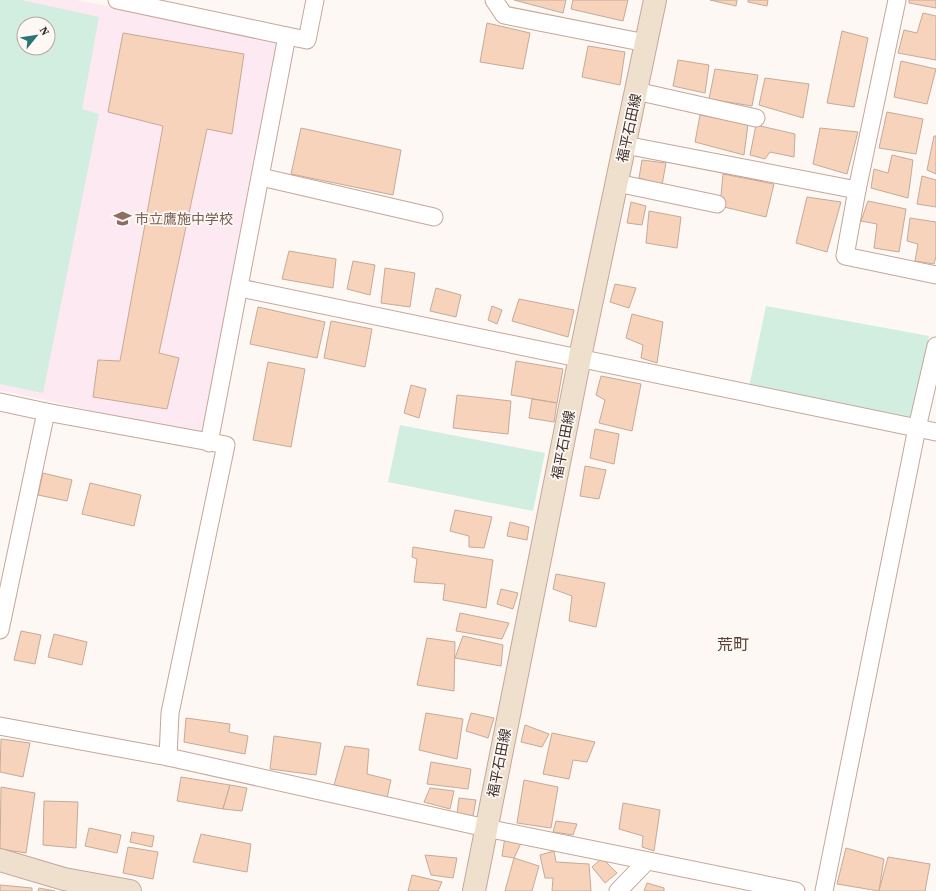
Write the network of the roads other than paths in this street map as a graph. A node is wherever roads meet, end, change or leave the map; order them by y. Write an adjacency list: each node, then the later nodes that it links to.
1 (315, 0): 6 (street)
2 (494, 0): 7 (street)
3 (655, 0): 7 (main road, 福平石田線)
4 (897, 0): 13 (street)
5 (124, 1): 6 (street)
6 (287, 36): 11 (street)
7 (646, 43): 8 (main road, 福平石田線)
8 (636, 91): 9 (street); 10 (main road, 福平石田線)
9 (756, 118)
10 (625, 145): 12 (main road, 福平石田線); 13 (street)
11 (261, 177): 15 (street); 17 (street)
12 (617, 183): 14 (street); 19 (main road, 福平石田線)
13 (857, 190): 16 (street)
14 (717, 204)
15 (434, 217)
16 (936, 275)
17 (240, 288): 19 (street); 24 (street)
18 (936, 346): 22 (street)
19 (580, 357): 22 (street); 28 (main road, 福平石田線)
20 (0, 402): 21 (street)
21 (46, 412): 24 (street); 25 (street)
22 (917, 428): 23 (street); 35 (street)
23 (936, 432)
24 (210, 442): 27 (street)
25 (0, 630)
26 (0, 726): 27 (street)
27 (168, 757): 28 (street)
28 (486, 828): 30 (street); 32 (main road, 福平石田線)
29 (0, 860): 31 (main road)
30 (647, 861): 33 (street); 34 (street)
31 (130, 891)
32 (474, 891)
33 (618, 891)
34 (796, 891)
35 (824, 891)

